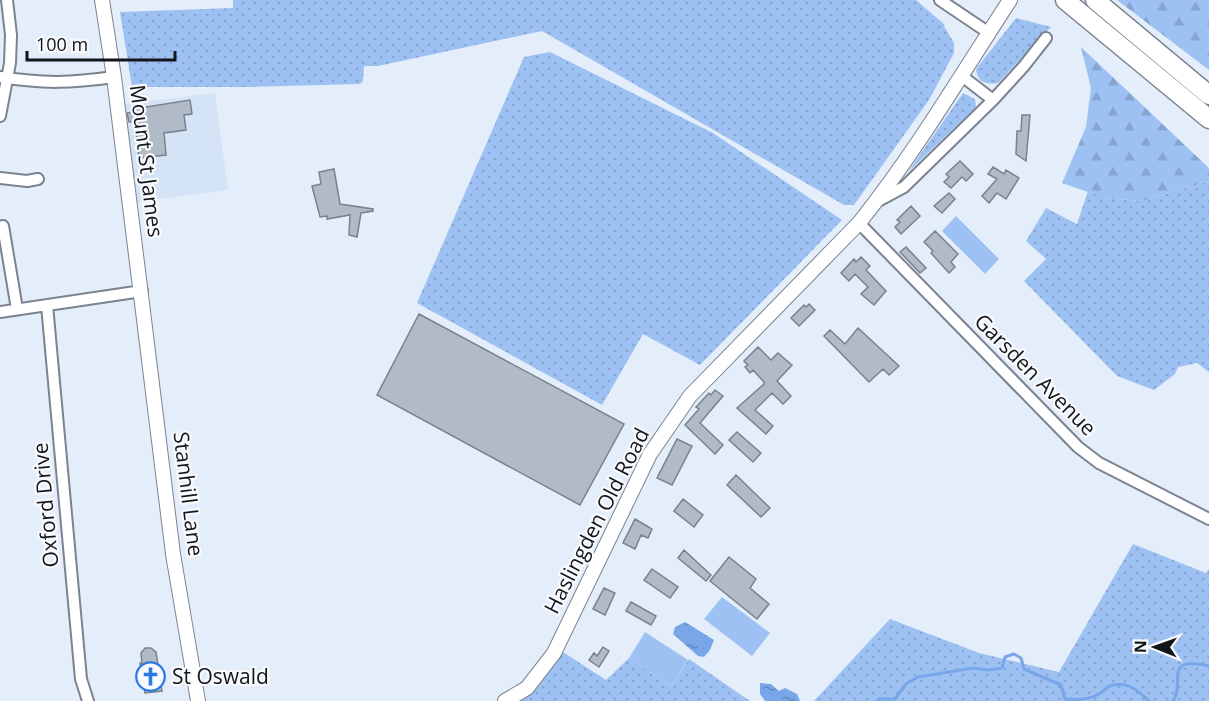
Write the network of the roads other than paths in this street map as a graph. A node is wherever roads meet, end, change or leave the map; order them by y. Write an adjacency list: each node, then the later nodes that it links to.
1 (7, 0): 10 (street)
2 (102, 0): 11 (main road, Mount St James)
3 (940, 0): 7 (street)
4 (1010, 0): 7 (main road, Haslingden Old Road)
5 (1065, 0): 15 (highway)
6 (1095, 0): 12 (highway)
7 (989, 33): 9 (main road, Haslingden Old Road)
8 (1046, 38): 13 (street, Haslingden Old Road)
9 (962, 76): 13 (street); 18 (main road, Haslingden Old Road)
10 (4, 77): 11 (street); 14 (street)
11 (114, 77): 22 (main road, Mount St James)
12 (1209, 95)
13 (993, 100): 18 (street, Haslingden Old Road)
14 (0, 116)
15 (1209, 119)
16 (0, 178): 17 (street)
17 (38, 179)
18 (876, 202): 19 (main road, Haslingden Old Road)
19 (859, 223): 26 (street, Garsden Avenue); 29 (main road, Haslingden Old Road)
20 (3, 226): 21 (street)
21 (3, 245): 24 (street)
22 (142, 291): 23 (street); 28 (main road, Stanhill Lane)
23 (47, 304): 24 (street); 27 (street, Oxford Drive)
24 (16, 309): 25 (street)
25 (0, 312)
26 (1209, 519)
27 (88, 701)
28 (198, 701)
29 (505, 701)

